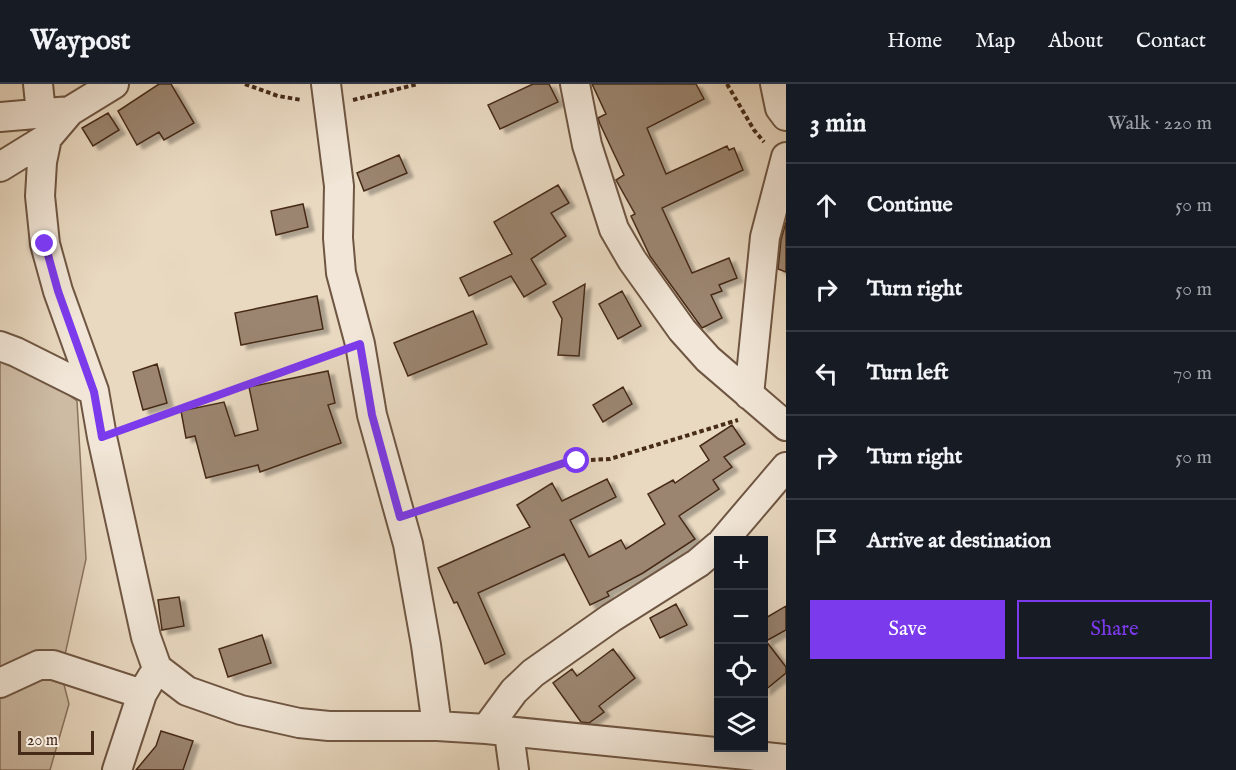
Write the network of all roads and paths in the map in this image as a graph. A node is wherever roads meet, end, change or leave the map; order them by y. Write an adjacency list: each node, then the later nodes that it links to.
1 (39, 84): 11 (street)
2 (114, 84): 11 (street)
3 (245, 84): 8 (path)
4 (418, 84): 8 (path)
5 (575, 84): 17 (street)
6 (727, 84): 12 (path)
7 (775, 84): 9 (street)
8 (328, 95): 14 (street)
9 (786, 116)
10 (0, 117): 11 (street)
11 (44, 126): 13 (street); 16 (street)
12 (785, 159): 17 (street)
13 (0, 167)
14 (360, 344): 18 (path); 20 (street)
15 (0, 346): 16 (street)
16 (94, 392): 18 (street)
17 (767, 410): 20 (path)
18 (102, 437): 23 (street)
19 (786, 467): 21 (street)
20 (400, 517): 26 (street)
21 (726, 536)
22 (714, 549): 27 (street)
23 (157, 668): 25 (street); 26 (street)
24 (1, 680): 25 (street)
25 (142, 694): 29 (street)
26 (437, 726): 27 (street)
27 (503, 751): 28 (street)
28 (786, 759)
29 (117, 770)

